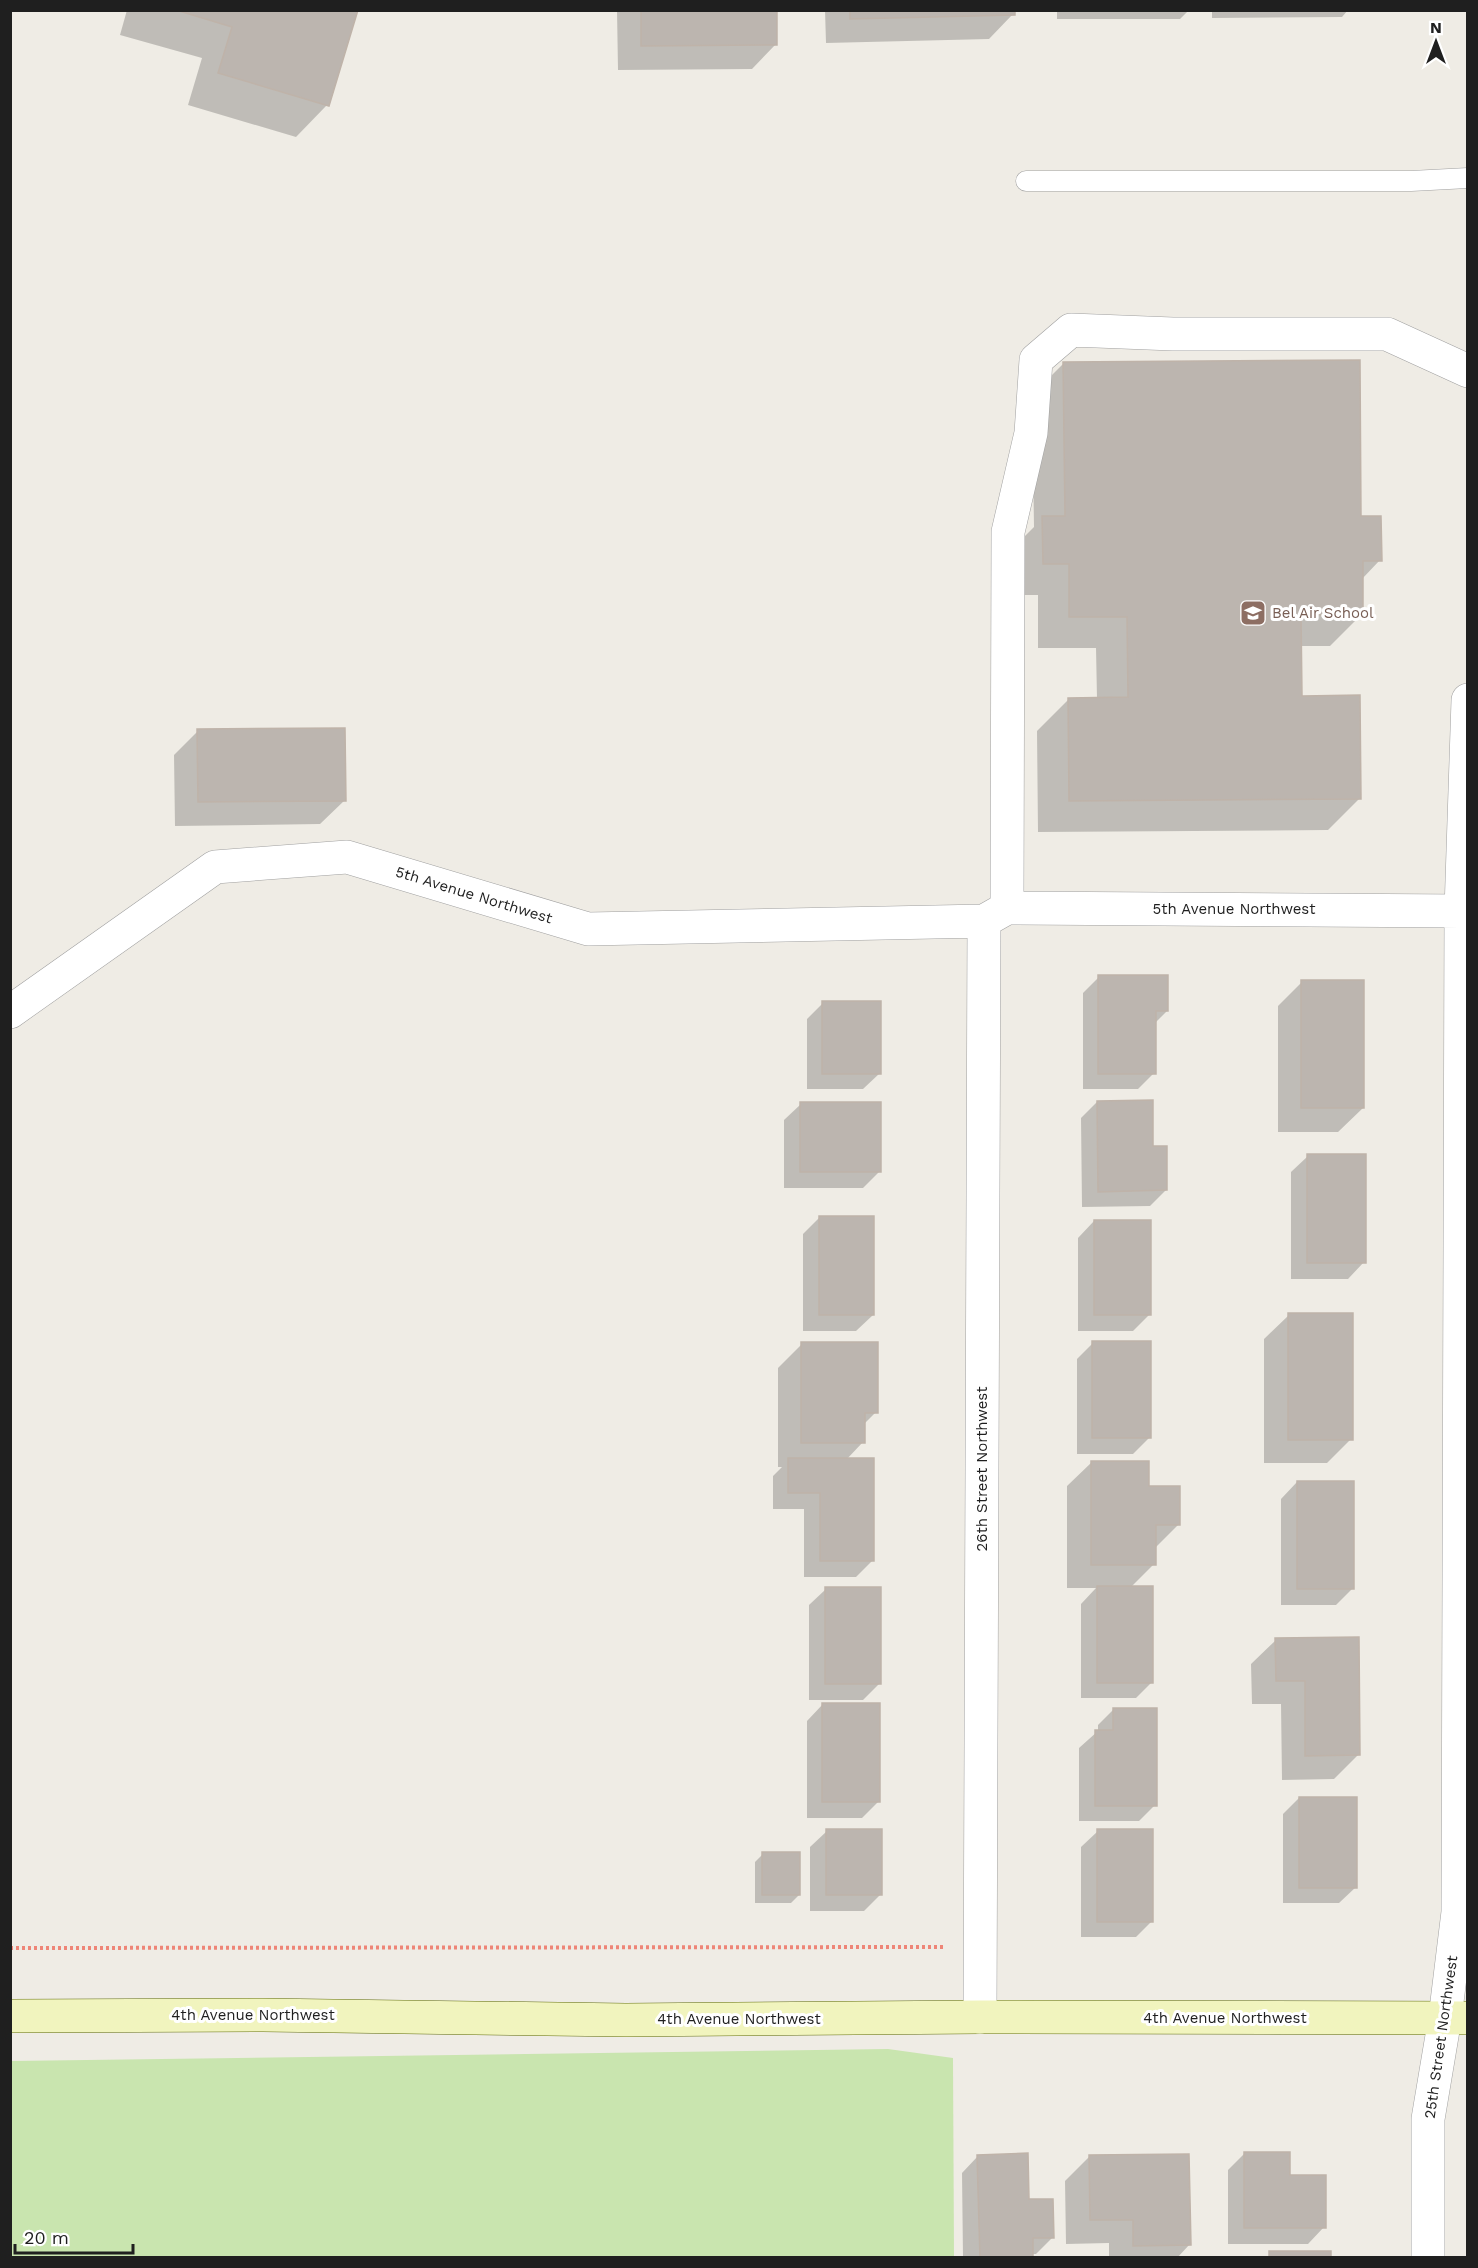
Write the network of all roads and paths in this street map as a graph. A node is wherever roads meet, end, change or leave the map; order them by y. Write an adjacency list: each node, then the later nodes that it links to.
1 (1467, 178): 2 (lane)
2 (1026, 181)
3 (1467, 370): 6 (street, 26th Street Northwest)
4 (1467, 700): 5 (street, 25th Street Northwest)
5 (1461, 911): 6 (street, 5th Avenue Northwest); 12 (street, 25th Street Northwest)
6 (995, 915): 7 (street, 5th Avenue Northwest); 8 (street, 26th Street Northwest)
7 (10, 1011)
8 (981, 1945): 9 (path); 11 (street, 26th Street Northwest)
9 (10, 1948)
10 (10, 2016): 11 (main road, 4th Avenue Northwest)
11 (980, 2017): 12 (main road, 4th Avenue Northwest)
12 (1456, 2018): 13 (street, 25th Street Northwest)
13 (1428, 2258)

